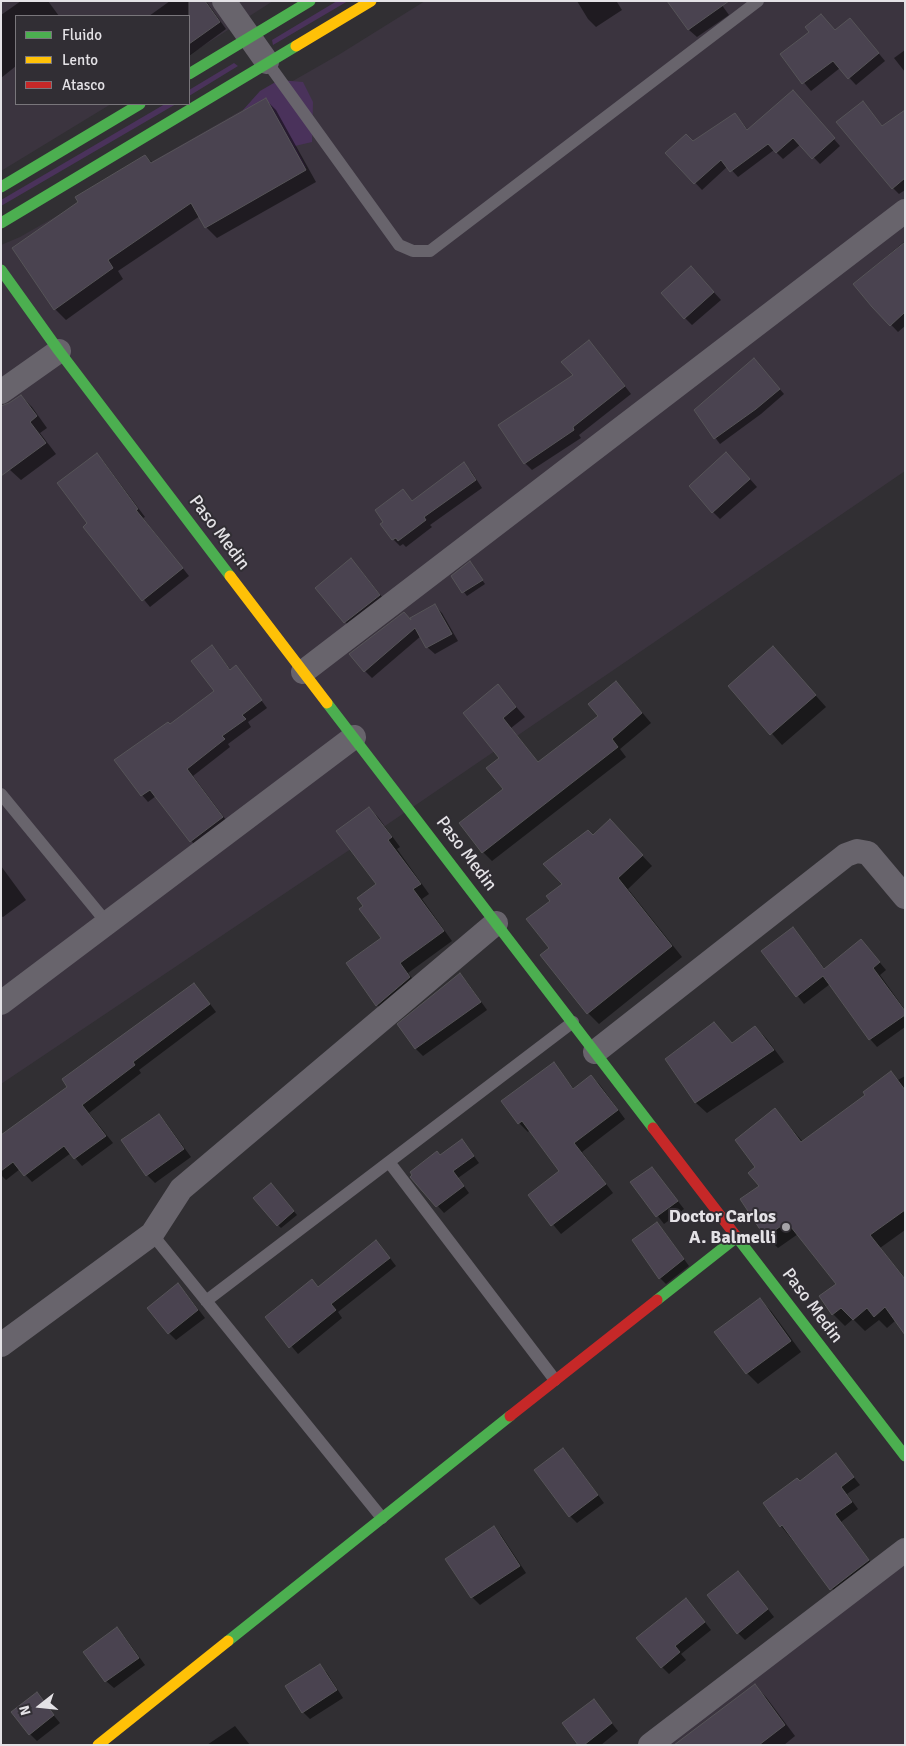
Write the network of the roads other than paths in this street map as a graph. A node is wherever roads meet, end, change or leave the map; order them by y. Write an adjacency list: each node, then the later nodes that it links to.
1 (224, 1): 5 (street)
2 (310, 1): 5 (street)
3 (371, 1): 6 (street)
4 (758, 1): 6 (lane)
5 (250, 37): 6 (street); 7 (street)
6 (267, 62): 11 (street)
7 (190, 73)
8 (138, 105): 9 (street)
9 (1, 187)
10 (905, 211): 15 (street)
11 (1, 223)
12 (1, 270): 13 (street, Paso Medin)
13 (58, 351): 14 (street); 15 (street, Paso Medin)
14 (1, 392)
15 (303, 672): 16 (street, Paso Medin)
16 (354, 737): 19 (street); 20 (street, Paso Medin)
17 (1, 794): 19 (lane)
18 (904, 893): 23 (street)
19 (107, 923): 21 (street)
20 (496, 923): 22 (street, Paso Medin); 25 (street)
21 (1, 1003)
22 (573, 1022): 23 (street, Paso Medin); 24 (lane)
23 (595, 1052): 26 (street, Paso Medin)
24 (389, 1162): 27 (lane); 29 (lane)
25 (152, 1234): 27 (lane); 28 (street)
26 (737, 1237): 29 (street); 30 (street, Paso Medin)
27 (206, 1301): 31 (lane)
28 (1, 1345)
29 (555, 1380): 31 (street)
30 (905, 1456)
31 (382, 1518): 33 (street)
32 (905, 1550): 34 (street)
33 (98, 1745)
34 (650, 1745)

